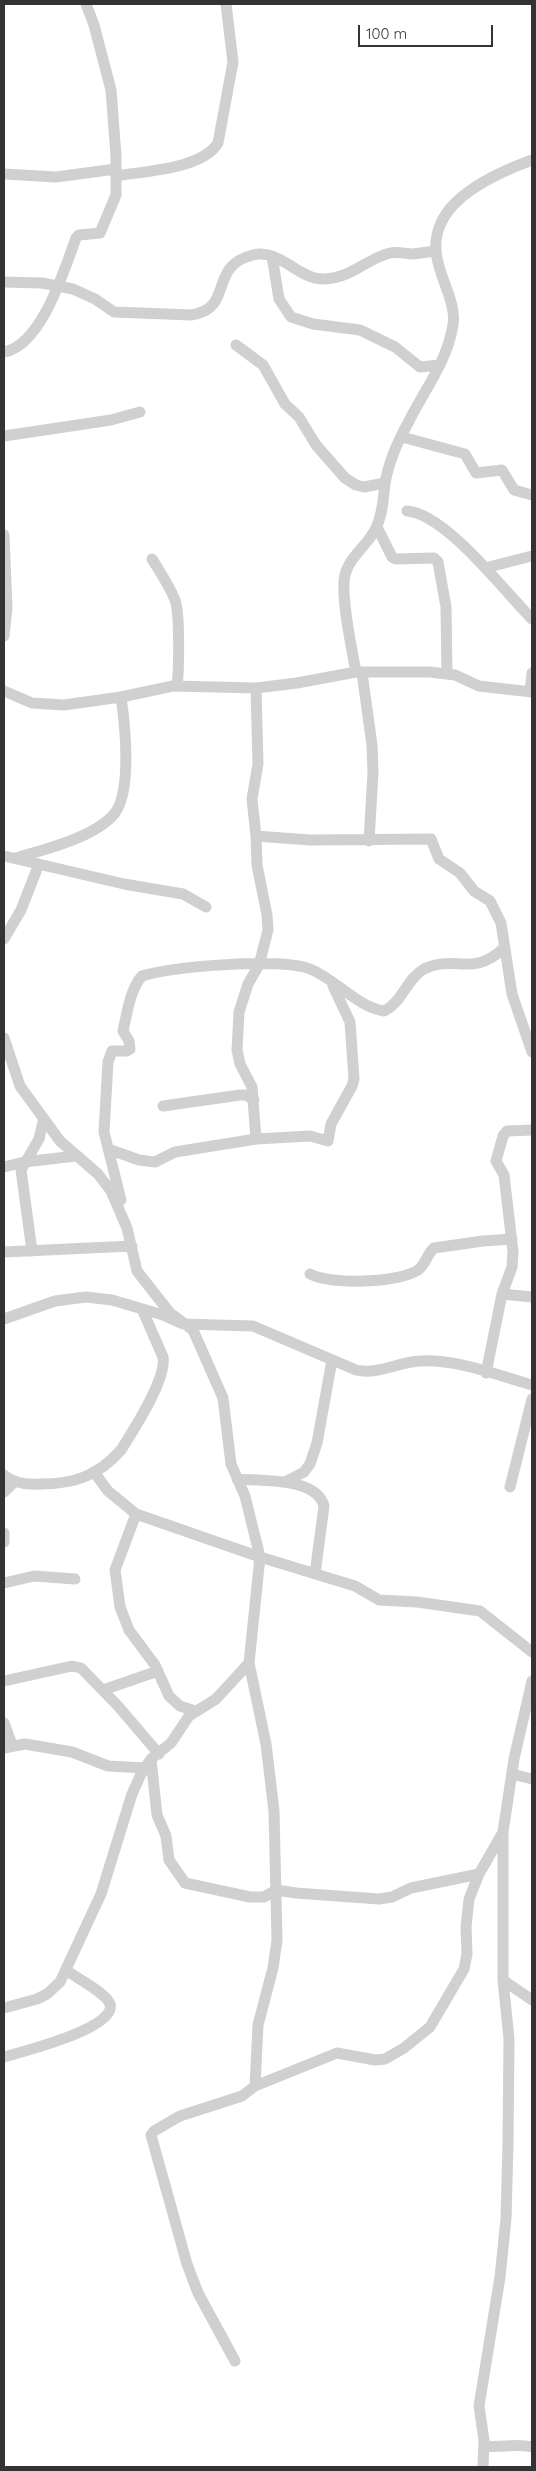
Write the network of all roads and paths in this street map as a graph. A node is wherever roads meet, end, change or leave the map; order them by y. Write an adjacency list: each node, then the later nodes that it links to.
1 (86, 4): 4 (street)
2 (226, 4): 4 (street)
3 (532, 160): 6 (street)
4 (116, 172): 5 (street); 9 (street)
5 (4, 174)
6 (436, 250): 7 (street); 12 (street)
7 (272, 256): 9 (street); 12 (street)
8 (4, 282): 9 (street)
9 (58, 286): 11 (street)
10 (236, 345): 16 (street)
11 (4, 352)
12 (440, 365): 15 (street)
13 (140, 412): 14 (street)
14 (4, 436)
15 (402, 436): 16 (street); 17 (street)
16 (385, 483): 19 (street)
17 (532, 495)
18 (407, 511): 23 (street)
19 (377, 527): 26 (street); 27 (street)
20 (4, 535): 25 (street)
21 (532, 556): 23 (street)
22 (152, 559): 29 (street)
23 (484, 568): 24 (street)
24 (532, 619)
25 (4, 636)
26 (359, 672): 27 (street); 30 (street); 35 (street)
27 (447, 673): 32 (street)
28 (532, 673): 32 (street)
29 (176, 686): 30 (street); 33 (street)
30 (256, 688): 34 (street)
31 (4, 691): 33 (street)
32 (531, 692)
33 (121, 697): 36 (street)
34 (256, 836): 35 (street); 41 (street)
35 (369, 841): 40 (street)
36 (9, 857): 37 (street)
37 (39, 864): 38 (street); 39 (street)
38 (206, 907)
39 (4, 939)
40 (504, 948): 42 (street); 45 (street)
41 (259, 965): 42 (street); 46 (street); 51 (street)
42 (331, 982): 50 (street)
43 (4, 1038): 44 (street)
44 (6, 1051): 52 (street)
45 (532, 1052)
46 (254, 1100): 47 (street); 50 (street)
47 (163, 1106)
48 (43, 1122): 53 (street)
49 (532, 1130): 56 (street)
50 (256, 1139): 51 (street)
51 (108, 1149): 55 (street)
52 (76, 1156): 53 (street); 55 (street)
53 (24, 1162): 54 (street); 58 (street)
54 (4, 1167)
55 (122, 1214): 57 (street)
56 (512, 1239): 60 (street); 61 (street)
57 (132, 1246): 58 (street); 65 (street)
58 (32, 1251): 59 (street)
59 (4, 1252)
60 (310, 1274)
61 (502, 1294): 62 (street); 67 (street)
62 (532, 1297)
63 (142, 1309): 64 (street); 65 (street); 70 (street)
64 (4, 1319)
65 (183, 1324): 66 (street); 72 (street)
66 (332, 1360): 67 (street); 74 (street)
67 (486, 1373): 68 (street)
68 (532, 1385)
69 (532, 1399): 75 (street)
70 (94, 1472): 73 (street); 77 (street)
71 (4, 1474): 73 (street)
72 (237, 1479): 74 (street); 80 (street)
73 (14, 1481): 76 (street)
74 (285, 1482): 81 (street)
75 (510, 1488)
76 (4, 1492)
77 (136, 1514): 80 (street); 86 (street)
78 (4, 1533): 79 (street)
79 (4, 1542)
80 (260, 1557): 81 (street); 85 (street)
81 (315, 1574): 84 (street)
82 (74, 1579): 83 (street)
83 (4, 1583)
84 (532, 1652)
85 (250, 1663): 90 (street); 98 (street)
86 (158, 1670): 89 (street); 90 (street)
87 (532, 1680): 94 (street)
88 (4, 1681): 89 (street)
89 (103, 1690): 93 (street)
90 (195, 1711): 93 (street)
91 (4, 1723): 92 (street)
92 (8, 1747): 93 (street)
93 (152, 1761): 98 (street); 99 (street)
94 (512, 1774): 95 (street); 96 (street)
95 (532, 1779)
96 (503, 1832): 97 (street); 100 (street)
97 (479, 1874): 98 (street); 104 (street)
98 (276, 1890): 104 (street)
99 (67, 1971): 102 (street); 103 (street)
100 (504, 1980): 101 (street); 106 (street)
101 (532, 2000)
102 (4, 2008)
103 (4, 2057)
104 (255, 2086): 105 (street)
105 (235, 2361)
106 (485, 2446): 107 (street); 108 (street)
107 (532, 2447)
108 (484, 2467)

